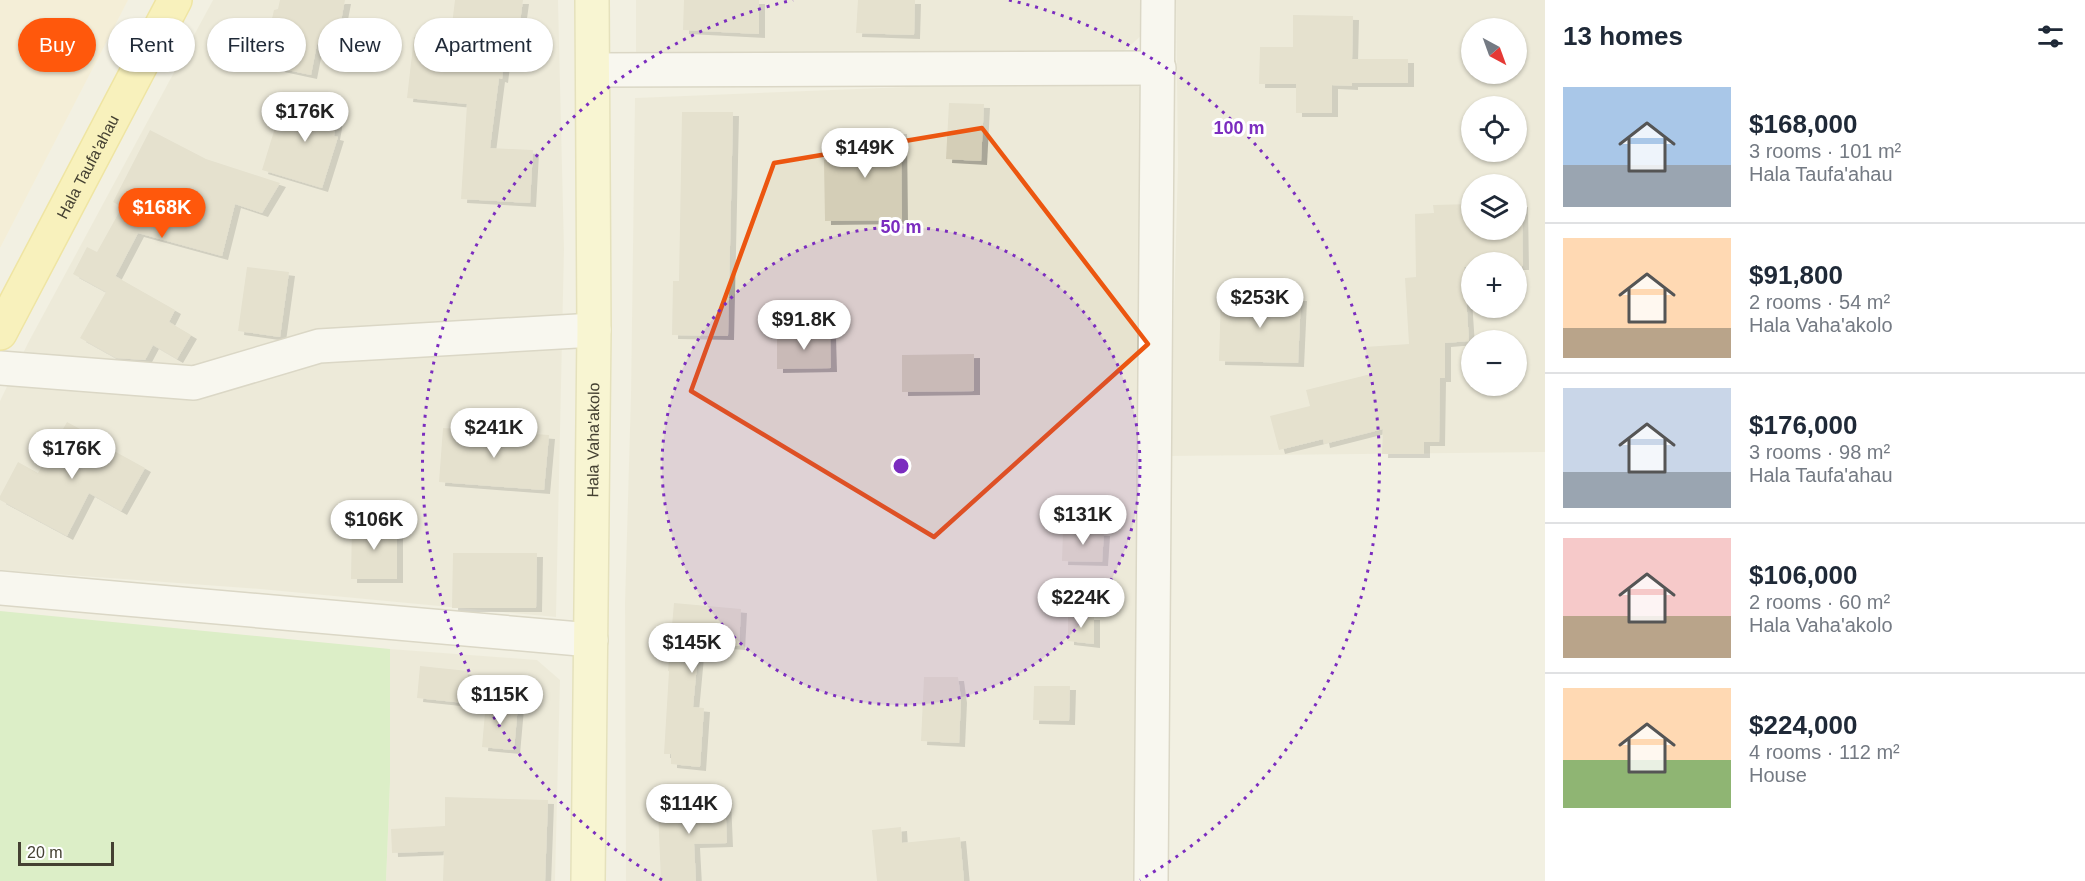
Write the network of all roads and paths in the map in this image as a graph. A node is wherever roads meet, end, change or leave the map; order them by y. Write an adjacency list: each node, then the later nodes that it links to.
1 (175, 0): 6 (main road, Hala Taufa'ahau)
2 (592, 0): 5 (main road, Hala Vaha'akolo)
3 (1158, 0): 4 (street)
4 (1158, 68): 5 (street); 12 (street)
5 (593, 70): 7 (main road, Hala Vaha'akolo)
6 (4, 313)
7 (594, 330): 8 (street); 10 (main road, Hala Vaha'akolo)
8 (0, 368)
9 (0, 588): 10 (street)
10 (591, 640): 11 (main road, Hala Vaha'akolo)
11 (588, 881)
12 (1151, 881)

